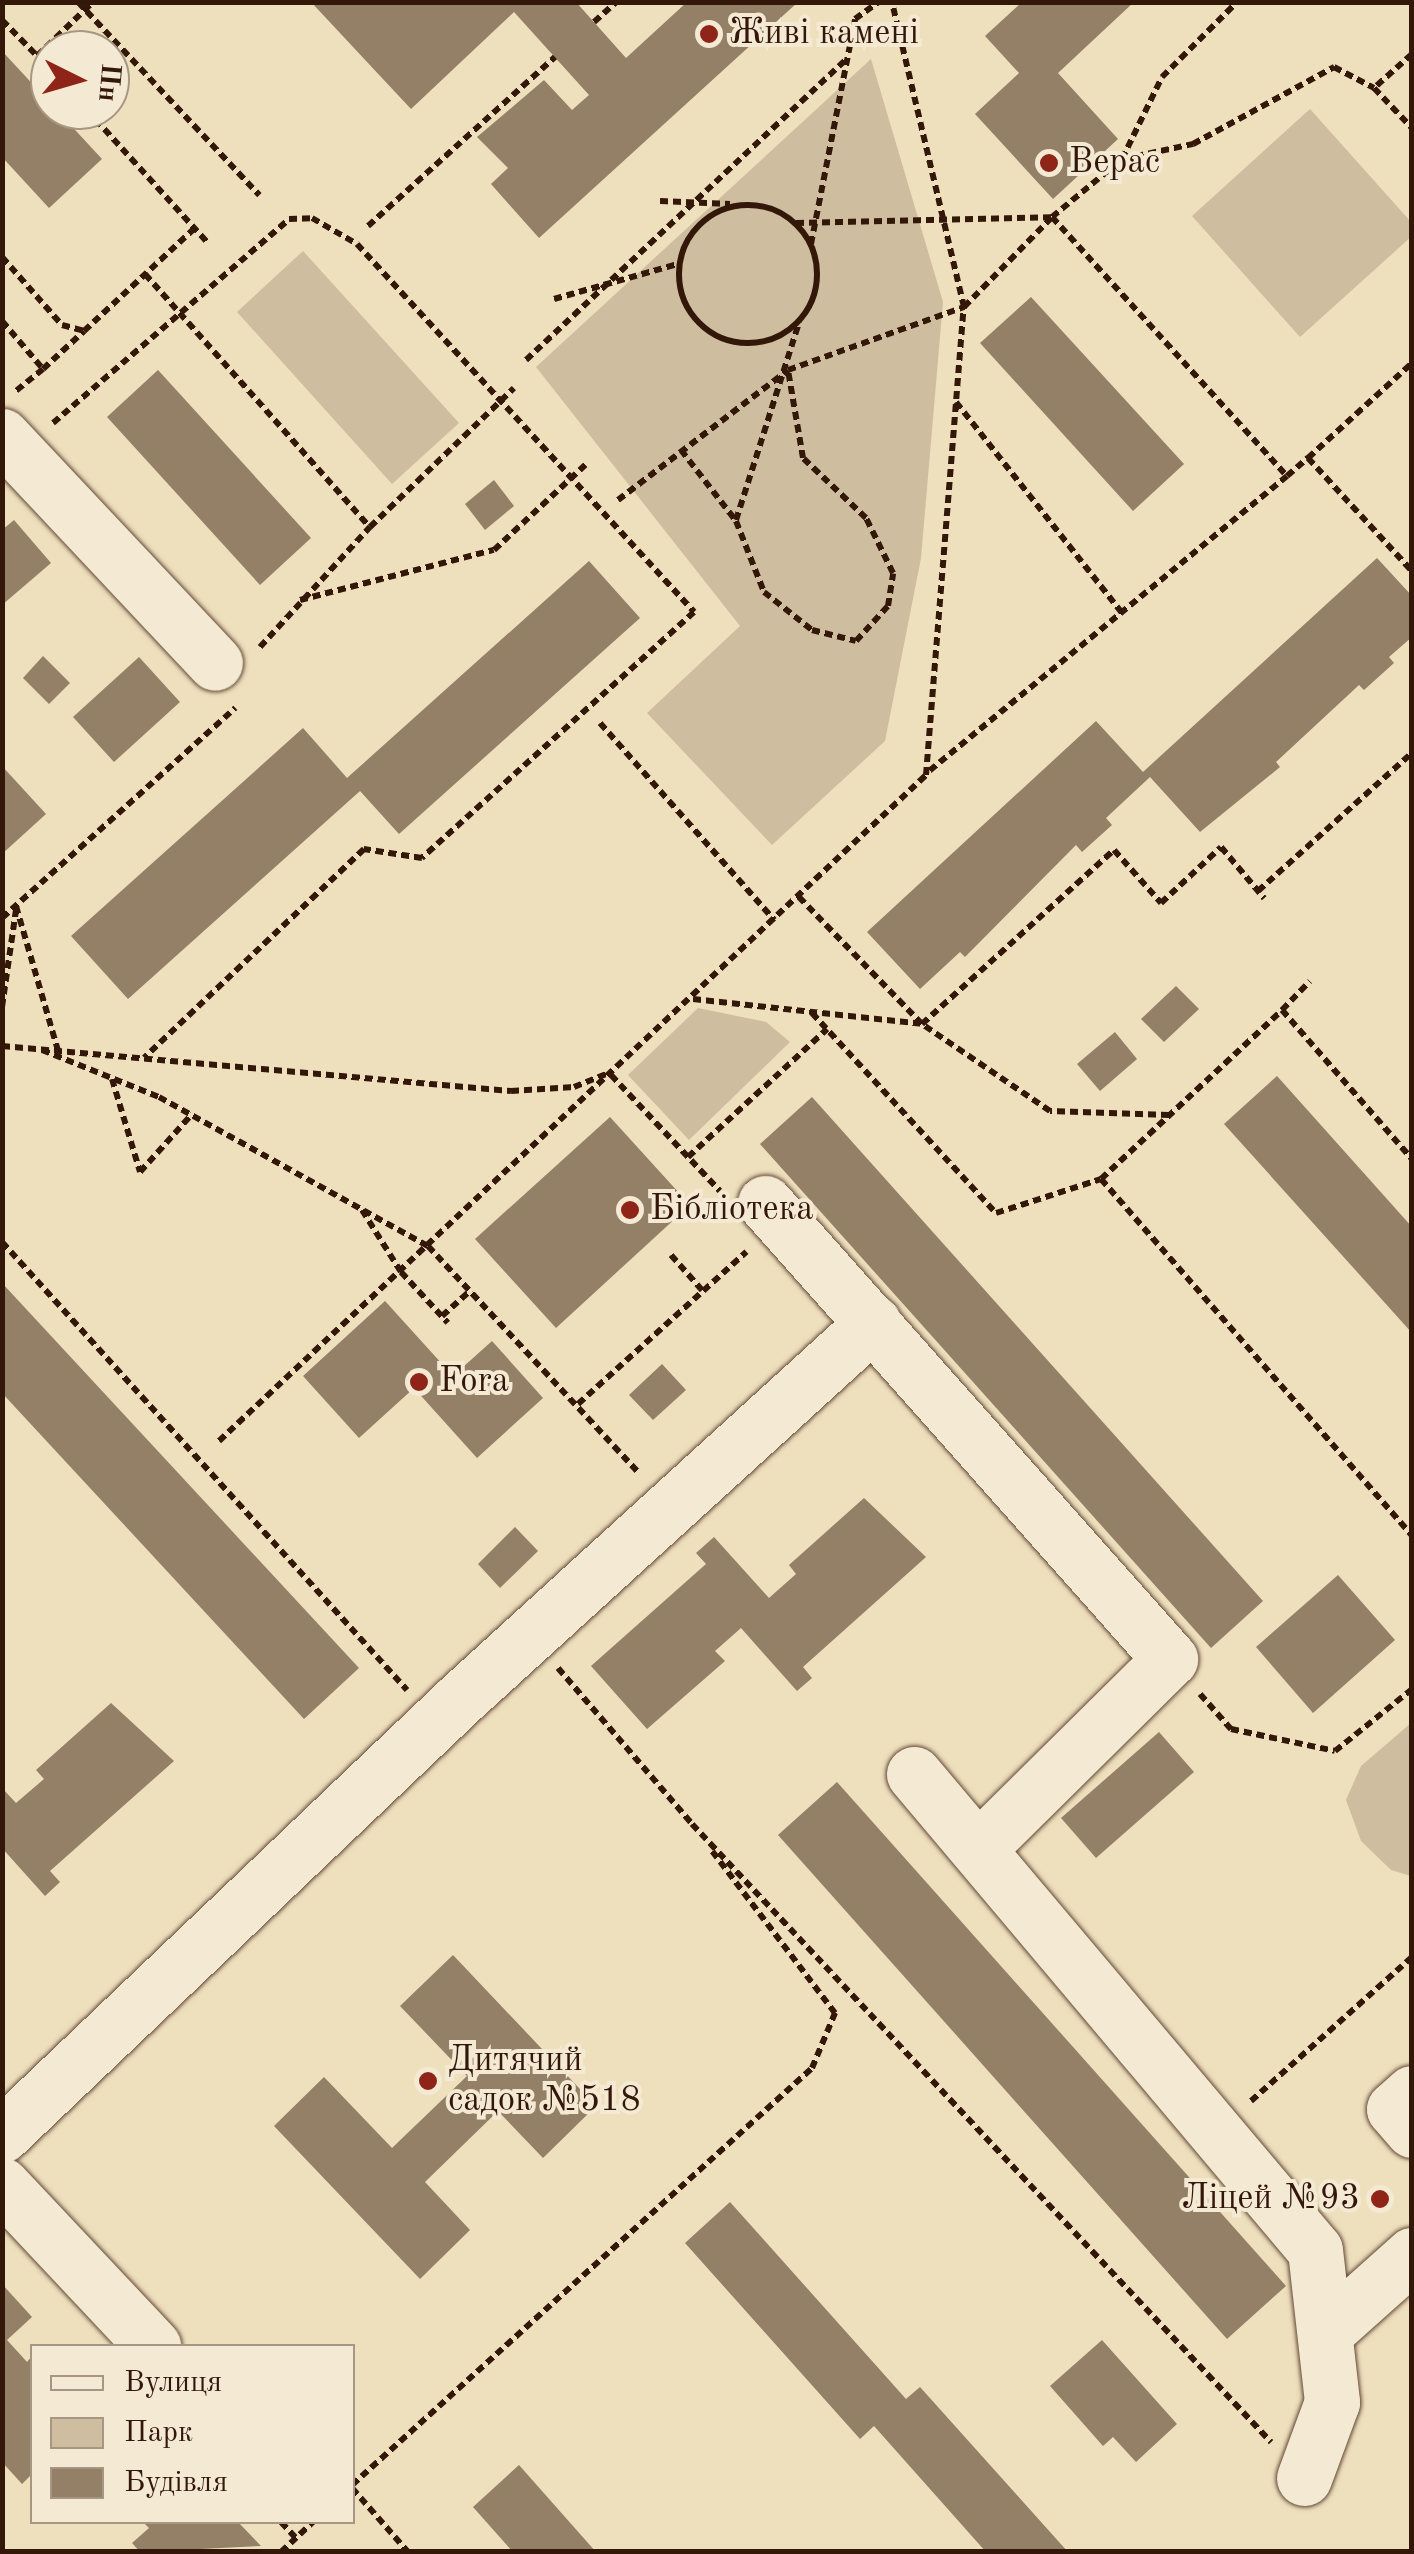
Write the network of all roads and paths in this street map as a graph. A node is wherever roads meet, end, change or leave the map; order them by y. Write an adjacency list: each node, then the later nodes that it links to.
1 (78, 2): 7 (path)
2 (94, 2): 7 (path)
3 (616, 2): 9 (path)
4 (878, 2): 14 (path)
5 (892, 2): 23 (path)
6 (1236, 2): 18 (path)
7 (85, 10): 10 (path); 19 (path)
8 (2, 20): 11 (path)
9 (594, 22)
10 (65, 30)
11 (30, 48)
12 (1412, 54): 15 (path)
13 (555, 57): 27 (path)
14 (848, 58): 21 (path); 25 (path)
15 (1374, 88): 16 (path); 18 (path)
16 (1412, 128)
17 (105, 130): 28 (path)
18 (1122, 160): 24 (path)
19 (259, 195)
20 (660, 201): 21 (path)
21 (694, 204): 22 (path); 34 (path)
22 (751, 204): 26 (path); 32 (path)
23 (943, 217): 24 (path); 25 (path); 36 (path)
24 (1052, 218): 36 (path); 55 (path)
25 (815, 222): 26 (path); 30 (path)
26 (796, 223): 30 (path)
27 (368, 226)
28 (194, 228): 29 (path); 33 (path)
29 (207, 242)
30 (810, 244): 39 (path)
31 (2, 257): 40 (path)
32 (678, 264): 34 (path); 39 (path)
33 (145, 274): 37 (path); 40 (path)
34 (610, 282): 35 (path); 41 (path)
35 (554, 299)
36 (964, 307): 44 (path); 50 (path)
37 (179, 311): 49 (path); 51 (path); 58 (path)
38 (2, 320): 43 (path)
39 (800, 320): 44 (path)
40 (84, 331): 43 (path)
41 (526, 360)
42 (1412, 363): 45 (path)
43 (43, 369): 48 (path)
44 (788, 370): 52 (path); 57 (path); 57 (path)
45 (1402, 372): 46 (path); 53 (path)
46 (1412, 383)
47 (514, 388): 49 (path)
48 (2, 402)
49 (500, 402): 58 (path); 80 (path)
50 (956, 402): 61 (path); 65 (path)
51 (26, 437): 62 (lane)
52 (682, 450): 56 (path); 57 (path)
53 (1308, 458): 55 (path); 59 (path)
54 (585, 465): 60 (path)
55 (1287, 476): 61 (path)
56 (618, 500)
57 (736, 521)
58 (370, 527): 60 (path)
59 (1412, 571)
60 (298, 601): 62 (path)
61 (1122, 613): 65 (path)
62 (245, 658): 67 (path)
63 (600, 723): 69 (path)
64 (1412, 753): 75 (path)
65 (926, 775): 66 (path)
66 (799, 897): 69 (path); 75 (path)
67 (16, 906): 68 (path); 72 (path); 79 (path)
68 (2, 918)
69 (774, 920): 71 (path)
70 (1310, 980): 73 (path)
71 (692, 998): 74 (path); 81 (path)
72 (2, 1008)
73 (1282, 1010): 85 (path); 87 (path)
74 (812, 1014): 75 (path); 76 (path)
75 (922, 1024): 85 (path)
76 (827, 1029): 86 (path); 88 (path)
77 (2, 1046): 78 (path)
78 (42, 1050): 79 (path); 83 (path)
79 (58, 1051): 80 (path)
80 (144, 1058): 81 (path)
81 (619, 1068): 82 (path)
82 (612, 1075): 86 (path); 92 (path)
83 (112, 1078): 84 (path); 84 (path)
84 (192, 1114): 89 (path)
85 (1170, 1115): 88 (path)
86 (688, 1156): 90 (path)
87 (1412, 1159)
88 (1101, 1179): 101 (path)
89 (361, 1209): 92 (path); 94 (path)
90 (752, 1217): 96 (path); 97 (lane)
91 (2, 1242): 105 (path)
92 (428, 1246): 94 (path); 95 (path)
93 (671, 1255): 96 (path)
94 (401, 1272): 95 (path); 99 (path)
95 (471, 1290): 98 (path)
96 (702, 1290): 98 (path)
97 (873, 1323): 100 (lane); 103 (lane)
98 (578, 1404): 100 (path)
99 (219, 1441)
100 (673, 1512): 113 (lane)
101 (1412, 1535)
102 (543, 1651): 107 (path)
103 (1170, 1659): 104 (path); 108 (lane)
104 (1412, 1689)
105 (421, 1705)
106 (914, 1774): 108 (lane)
107 (692, 1824): 118 (path); 119 (path)
108 (980, 1847): 112 (lane)
109 (1412, 1957): 112 (path)
110 (1412, 2093): 111 (lane)
111 (1412, 2130)
112 (1217, 2132): 116 (lane)
113 (2, 2135)
114 (2, 2185): 117 (lane)
115 (1412, 2254): 116 (lane)
116 (1328, 2330): 118 (lane)
117 (151, 2344)
118 (1304, 2478)
119 (355, 2484)
120 (355, 2490): 125 (path)
121 (283, 2524): 123 (path)
122 (311, 2524): 123 (path)
123 (296, 2538): 124 (path)
124 (281, 2552)
125 (408, 2552)

